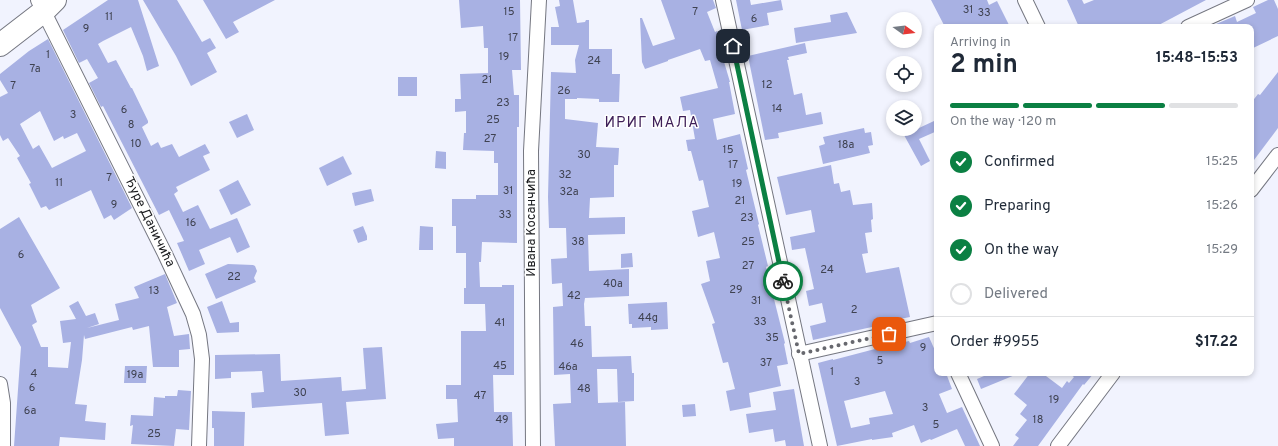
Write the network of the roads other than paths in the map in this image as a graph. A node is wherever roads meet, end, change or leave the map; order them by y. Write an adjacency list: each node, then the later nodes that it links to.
1 (72, 0): 6 (main road)
2 (539, 0): 19 (street, Ивана Косанчића)
3 (723, 0): 13 (street)
4 (1025, 0): 7 (street)
5 (1247, 0): 8 (street)
6 (46, 4): 9 (main road); 18 (street, Ђуре Даничића)
7 (1037, 24)
8 (1195, 24)
9 (0, 45)
10 (1278, 154): 11 (street)
11 (1254, 186)
12 (934, 325): 13 (street)
13 (799, 354): 20 (street)
14 (959, 376): 21 (street)
15 (1111, 376): 22 (street)
16 (0, 384): 17 (street)
17 (3, 446)
18 (199, 446)
19 (533, 446)
20 (820, 446)
21 (992, 446)
22 (1058, 446)

